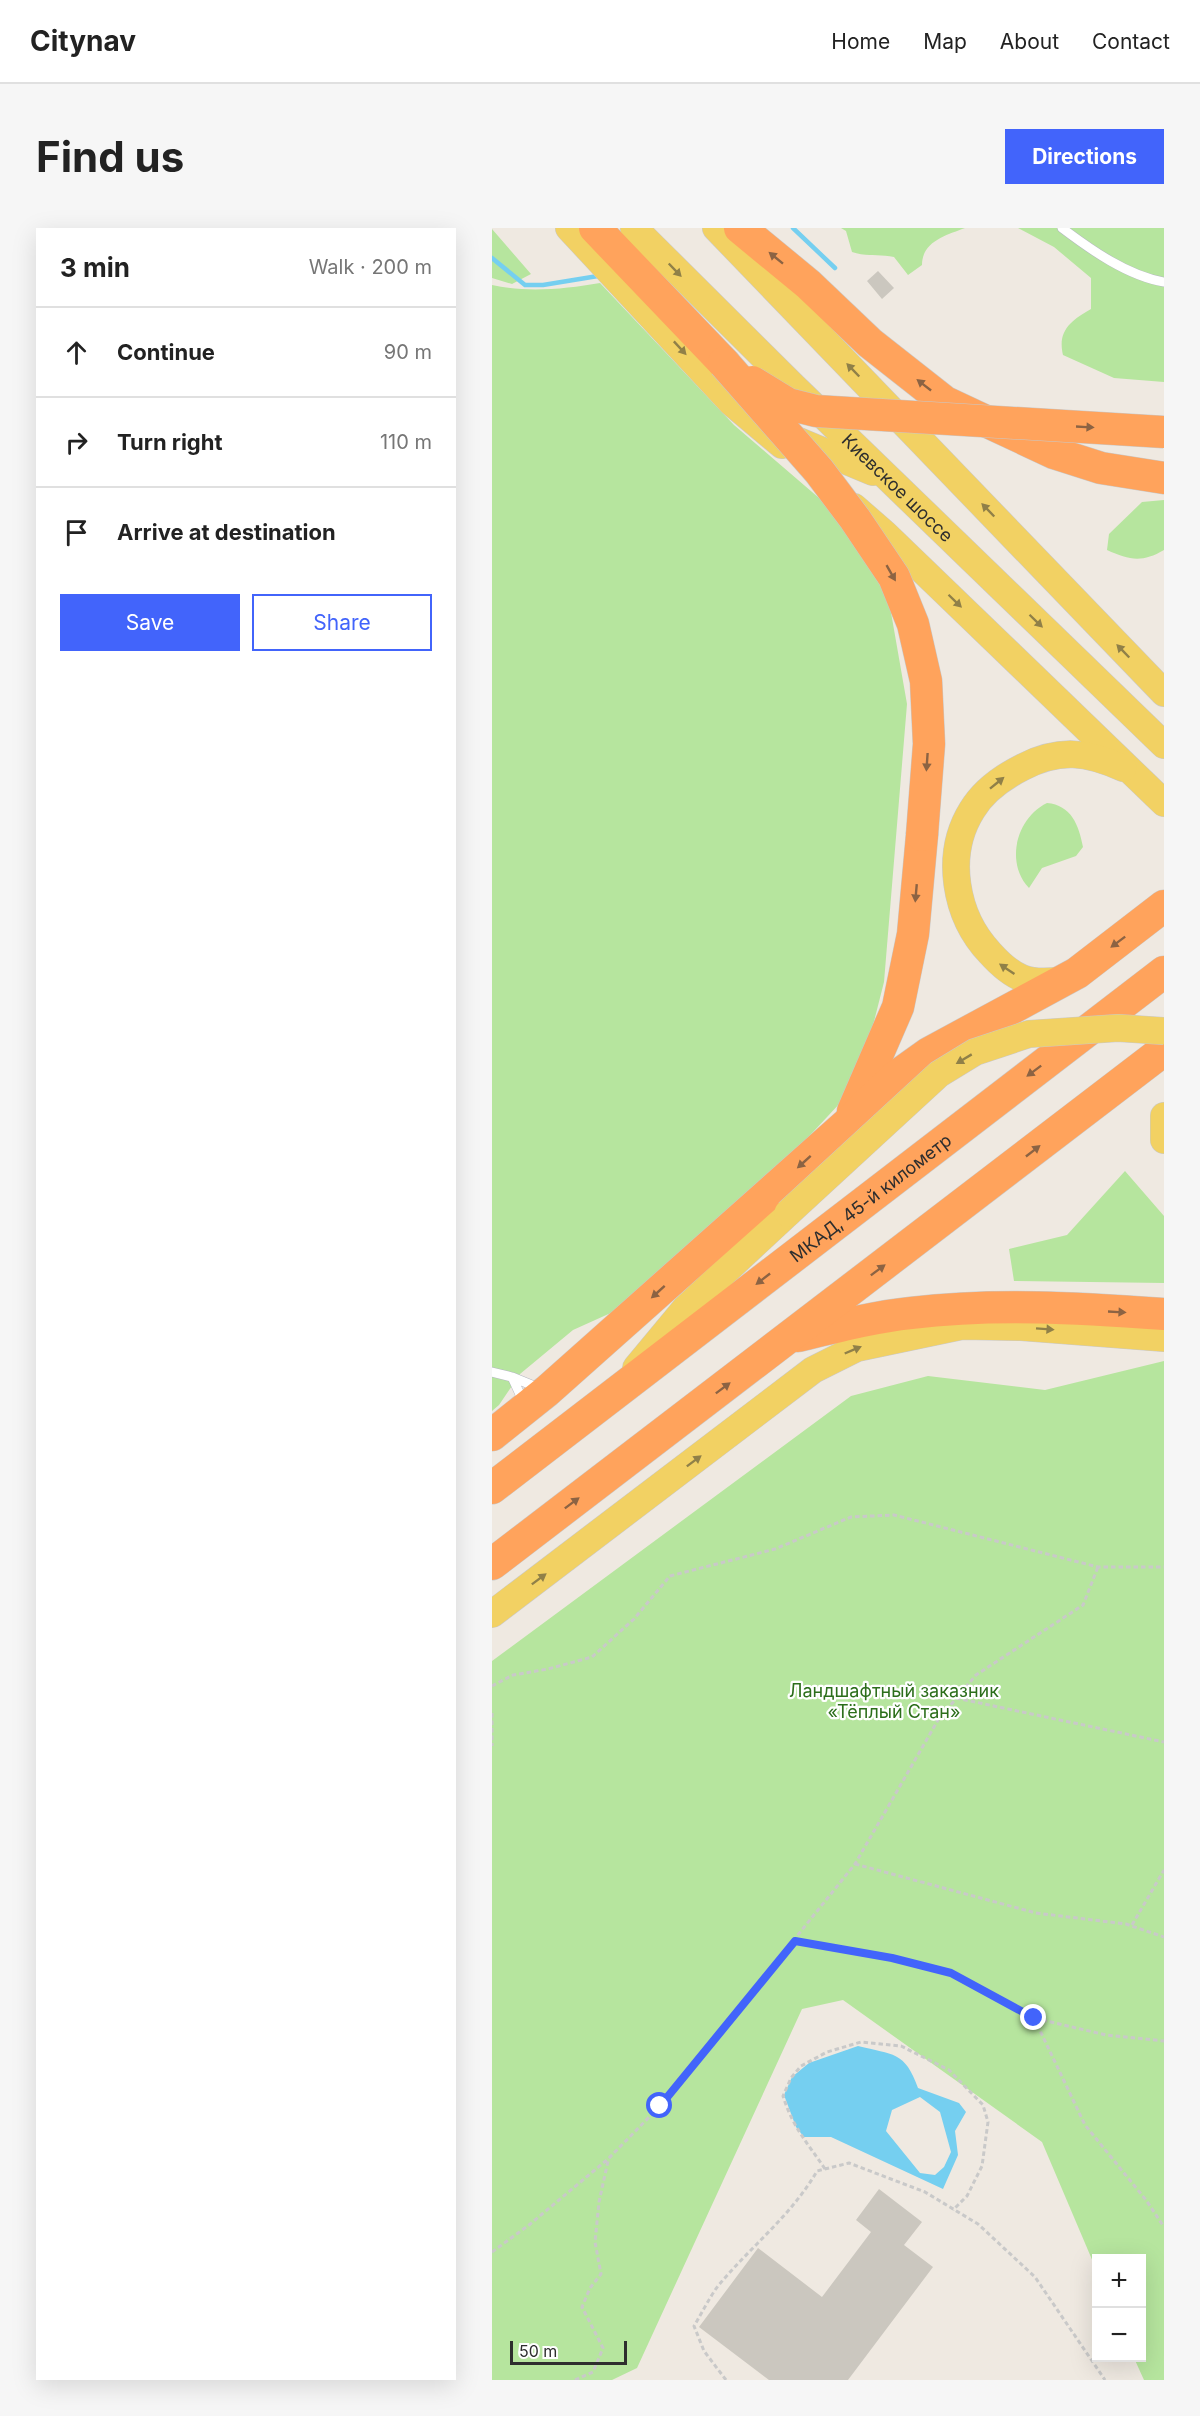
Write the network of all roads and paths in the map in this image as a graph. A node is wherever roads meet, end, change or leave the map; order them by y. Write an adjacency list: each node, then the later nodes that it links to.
1 (568, 228): 9 (main road, one-way to 9)
2 (596, 228): 8 (highway)
3 (634, 228): 14 (main road, Киевское шоссе, one-way to 14)
4 (716, 228): 15 (main road, one-way to 4)
5 (740, 228): 10 (highway, one-way to 5)
6 (1062, 228): 7 (lane)
7 (1164, 282)
8 (724, 363): 11 (highway, one-way to 11, bridge); 25 (highway, one-way to 25, bridge)
9 (755, 422): 14 (main road); 17 (main road, one-way to 17)
10 (1012, 432): 12 (highway); 13 (highway)
11 (1164, 432)
12 (1164, 456)
13 (1164, 478)
14 (888, 479): 16 (main road, Киевское шоссе, one-way to 16)
15 (1164, 693)
16 (1164, 745)
17 (1138, 776): 18 (main road); 21 (main road, one-way to 17)
18 (1164, 803)
19 (1164, 906): 21 (highway, one-way to 21)
20 (1164, 972): 32 (highway, МКАД, 45-й километр, one-way to 32)
21 (1062, 980): 25 (highway)
22 (1164, 1031): 32 (main road, one-way to 32, bridge)
23 (1164, 1050): 28 (highway, one-way to 23)
24 (1164, 1116): 26 (main road)
25 (847, 1124): 33 (highway, one-way to 33)
26 (1164, 1140)
27 (1164, 1314): 28 (highway, one-way to 27)
28 (788, 1338): 36 (highway, one-way to 28)
29 (1164, 1338): 39 (main road, one-way to 29)
30 (492, 1372): 31 (lane)
31 (512, 1377): 33 (lane); 33 (lane)
32 (615, 1393): 35 (highway, МКАД, 45-й километр)
33 (537, 1400): 34 (highway)
34 (492, 1435)
35 (492, 1488)
36 (492, 1564)
37 (1098, 1567): 38 (path); 40 (path); 41 (path)
38 (1164, 1567)
39 (492, 1614)
40 (492, 1686)
41 (956, 1698): 43 (path); 45 (path)
42 (492, 1713): 44 (path)
43 (1164, 1742)
44 (492, 1746)
45 (855, 1864): 47 (path); 49 (path)
46 (1164, 1869): 47 (path)
47 (1132, 1926): 48 (path)
48 (1164, 1937)
49 (795, 1941): 50 (path); 52 (path)
50 (1034, 2018): 51 (path); 55 (path)
51 (1164, 2042)
52 (608, 2159): 56 (path); 57 (path)
53 (825, 2169): 54 (path); 54 (path); 58 (path)
54 (953, 2210): 59 (path)
55 (1164, 2227)
56 (492, 2252)
57 (575, 2380)
58 (726, 2380)
59 (1105, 2380)

